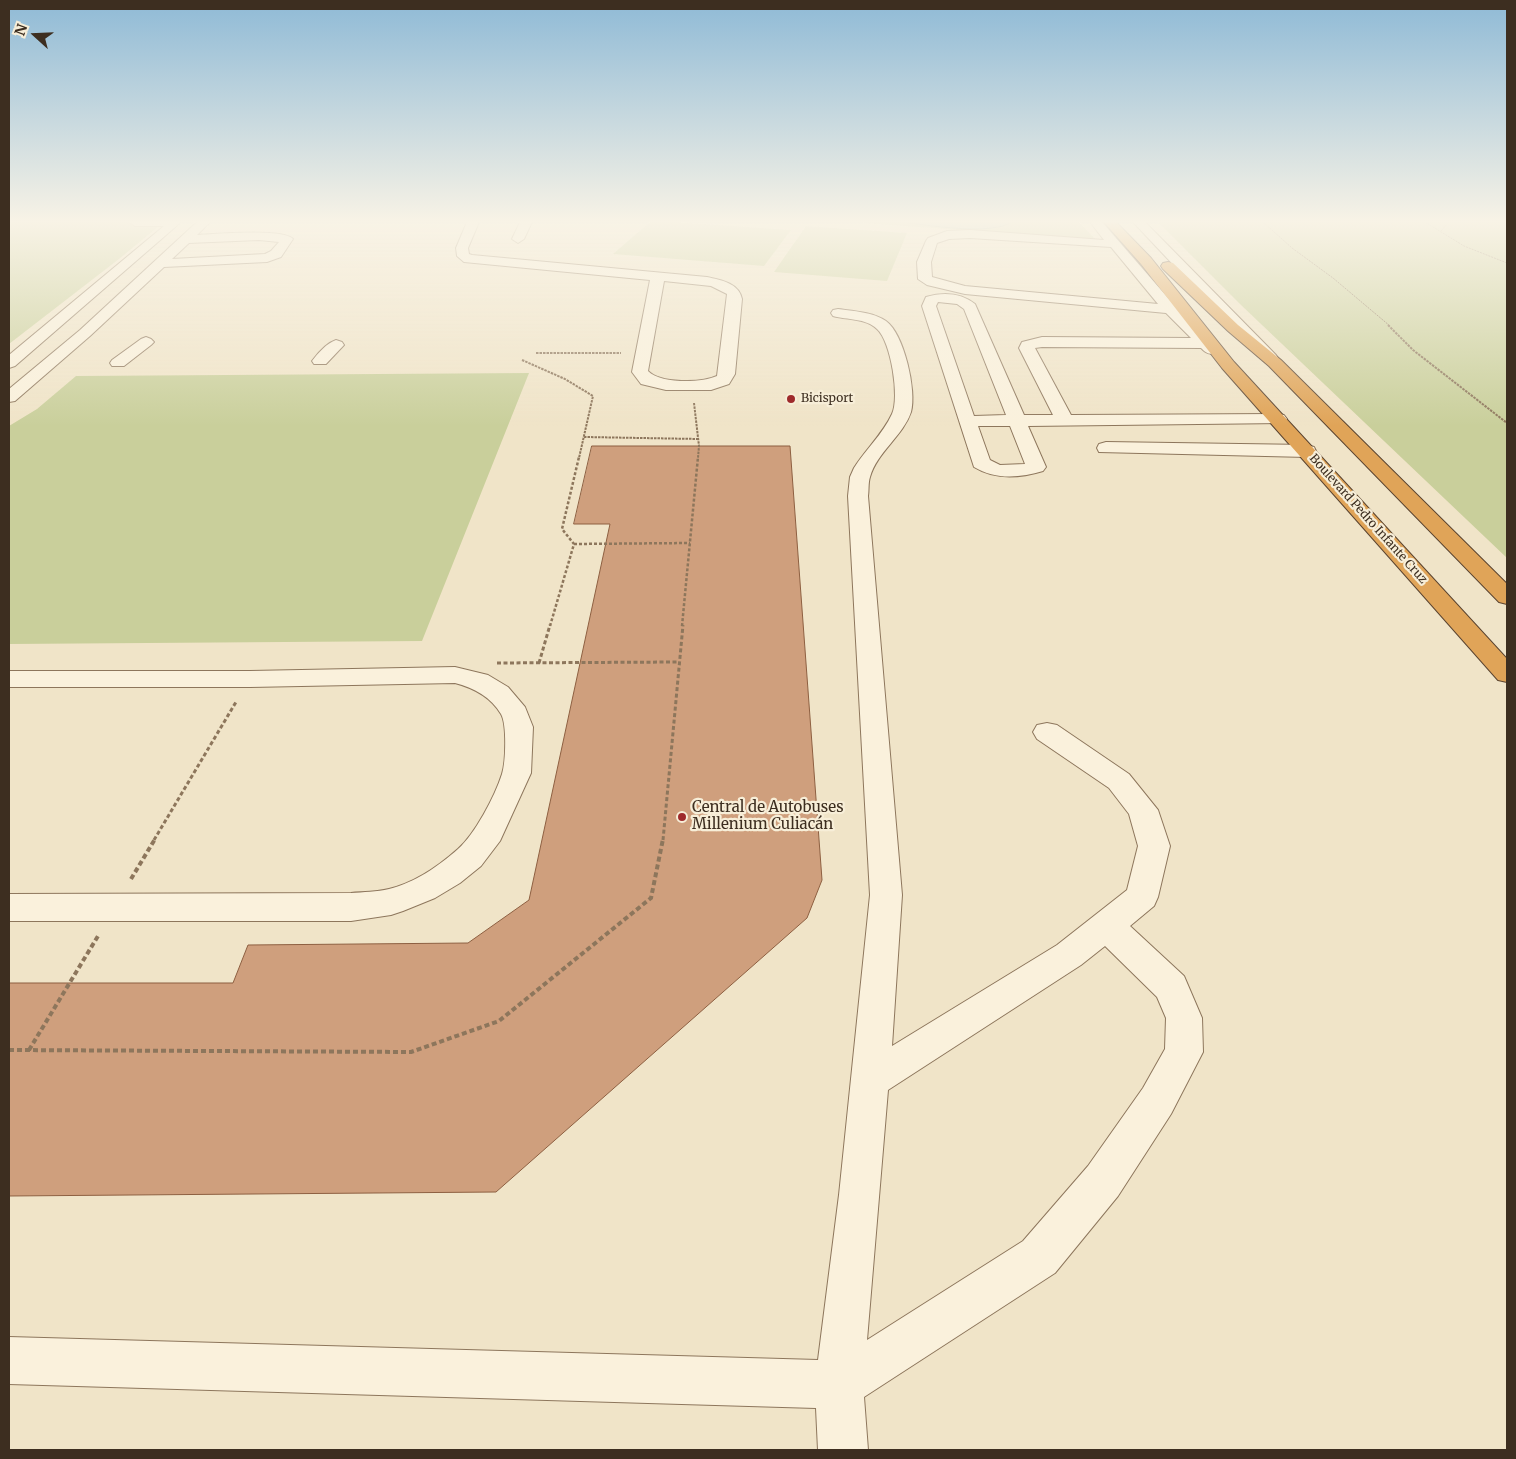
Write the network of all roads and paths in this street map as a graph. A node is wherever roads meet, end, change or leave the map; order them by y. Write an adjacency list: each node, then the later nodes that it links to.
1 (95, 290): 21 (street)
2 (132, 290): 24 (street)
3 (656, 290): 17 (street)
4 (730, 290): 17 (street)
5 (969, 290): 11 (street)
6 (1154, 290): 11 (street, Boulevard Pedro Infante Cruz)
7 (1168, 290): 23 (highway, Boulevard Pedro Infante Cruz)
8 (1193, 290): 20 (highway)
9 (1205, 290): 20 (street)
10 (1347, 290): 29 (path)
11 (1170, 309): 14 (street, Boulevard Pedro Infante Cruz)
12 (838, 314): 48 (street)
13 (146, 342): 22 (street)
14 (1204, 343): 23 (street, Boulevard Pedro Infante Cruz); 25 (street)
15 (336, 345): 19 (street)
16 (536, 353): 17 (path)
17 (642, 353)
18 (522, 360): 30 (path)
19 (320, 361)
20 (1275, 362): 36 (highway)
21 (9, 363)
22 (118, 363)
23 (1228, 365): 26 (highway, Boulevard Pedro Infante Cruz)
24 (13, 391)
25 (1064, 419): 26 (street); 28 (street)
26 (1278, 419): 33 (highway, Boulevard Pedro Infante Cruz)
27 (968, 421): 28 (street); 28 (street); 28 (street)
28 (1018, 421)
29 (1507, 423)
30 (584, 437): 31 (path); 34 (path)
31 (699, 439)
32 (1106, 448): 33 (street)
33 (1306, 451): 40 (highway, Boulevard Pedro Infante Cruz)
34 (574, 544): 35 (path); 37 (path)
35 (690, 544)
36 (1507, 597)
37 (539, 662): 38 (path); 39 (path)
38 (679, 662)
39 (490, 663)
40 (1507, 674)
41 (250, 678): 42 (street); 45 (path); 45 (street)
42 (9, 679)
43 (1047, 732): 46 (street)
44 (9, 908): 45 (street)
45 (114, 908): 47 (path)
46 (1106, 925): 48 (street); 50 (street)
47 (29, 1050)
48 (870, 1080): 50 (street)
49 (9, 1361): 50 (street)
50 (839, 1385): 51 (street)
51 (843, 1450)

